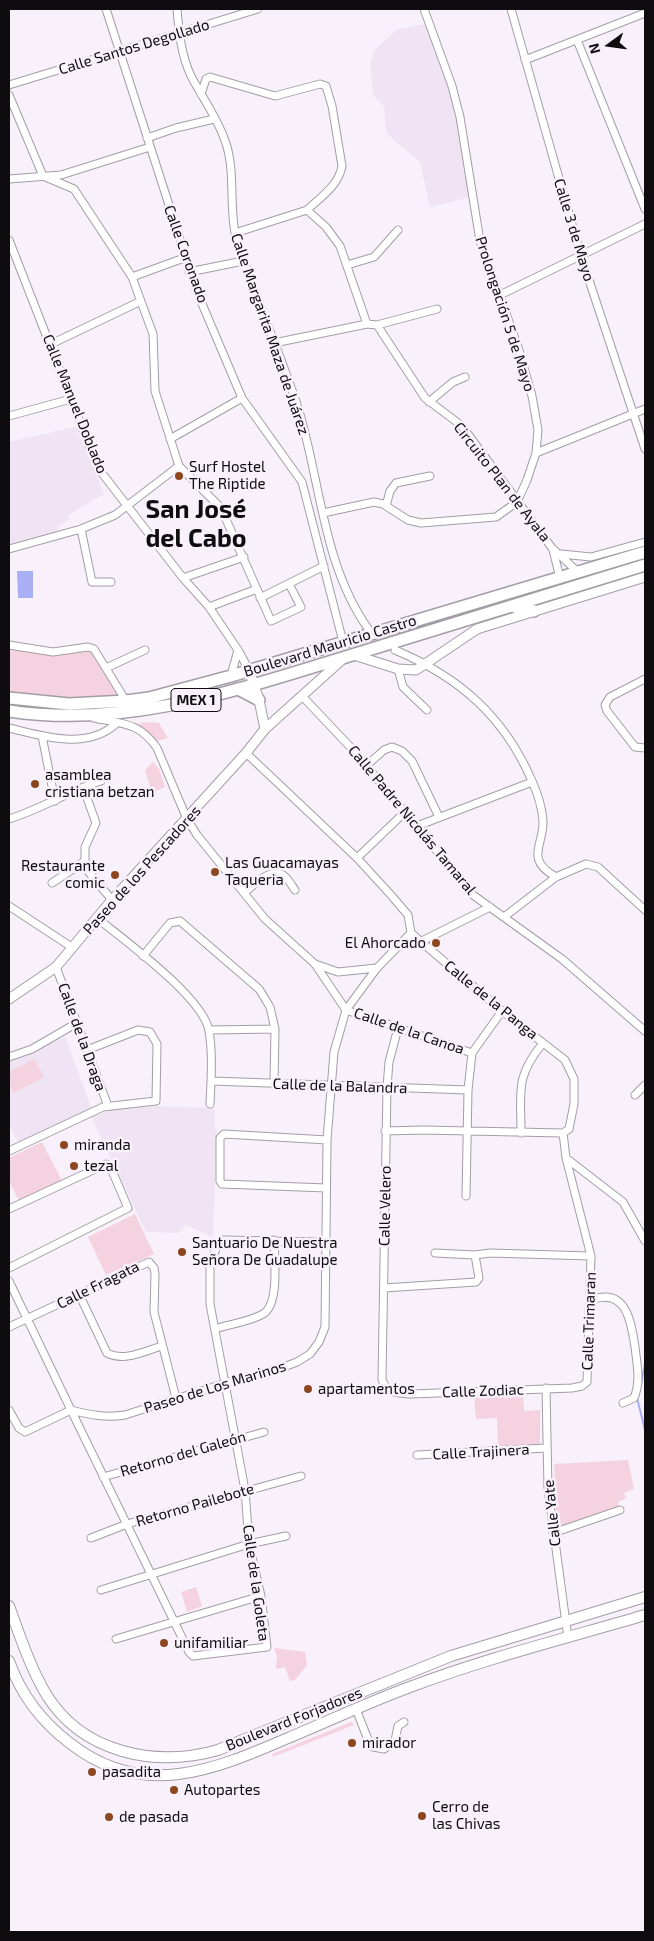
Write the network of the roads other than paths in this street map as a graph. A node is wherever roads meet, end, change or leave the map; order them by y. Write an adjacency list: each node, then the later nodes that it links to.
1 (106, 9): 9 (street, Calle Coronado)
2 (177, 9): 7 (street, Calle Margarita Maza de Juárez)
3 (258, 9): 7 (street, Calle Santos Degollado)
4 (424, 9): 31 (street, Prolongación 5 de Mayo)
5 (511, 9): 10 (street, Calle 3 de Mayo)
6 (645, 14): 8 (street)
7 (180, 34): 9 (street, Calle Santos Degollado); 12 (street, Calle Margarita Maza de Juárez)
8 (577, 40): 10 (street); 19 (street)
9 (121, 51): 11 (street, Calle Santos Degollado); 15 (street, Calle Coronado)
10 (525, 60): 25 (street, Calle 3 de Mayo)
11 (9, 85)
12 (201, 94): 14 (street, Calle Margarita Maza de Juárez); 20 (street)
13 (9, 95): 17 (street)
14 (214, 119): 15 (street); 23 (street, Calle Margarita Maza de Juárez)
15 (147, 138): 16 (street, Calle Coronado)
16 (150, 147): 17 (street); 26 (street, Calle Coronado)
17 (43, 176): 18 (street); 30 (street)
18 (9, 179)
19 (645, 209)
20 (307, 210): 23 (street); 28 (street)
21 (645, 224): 25 (street)
22 (398, 230): 28 (street)
23 (235, 233): 27 (street, Calle Margarita Maza de Juárez)
24 (9, 240): 37 (street, Calle Manuel Doblado)
25 (581, 256): 31 (street); 43 (street, Calle 3 de Mayo)
26 (184, 258): 29 (street, Calle Coronado); 30 (street)
27 (243, 260): 29 (street); 36 (street, Calle Margarita Maza de Juárez)
28 (347, 265): 34 (street)
29 (189, 272): 39 (street, Calle Coronado)
30 (132, 277): 32 (street)
31 (500, 295): 47 (street, Prolongación 5 de Mayo)
32 (141, 301): 37 (street); 45 (street)
33 (437, 309): 35 (street)
34 (367, 324): 35 (street); 36 (street)
35 (377, 325): 41 (street, Circuito Plan de Ayala)
36 (274, 343): 50 (street, Calle Margarita Maza de Juárez)
37 (51, 344): 40 (street, Calle Manuel Doblado)
38 (466, 377): 41 (street)
39 (242, 398): 45 (street); 51 (street, Calle Coronado)
40 (71, 399): 44 (street); 54 (street, Calle Manuel Doblado)
41 (429, 402): 52 (street, Circuito Plan de Ayala)
42 (645, 409): 43 (street)
43 (633, 415): 46 (street, Calle 3 de Mayo); 47 (street)
44 (9, 416)
45 (170, 439): 48 (street)
46 (645, 449)
47 (536, 453): 52 (street, Prolongación 5 de Mayo)
48 (179, 466): 54 (street); 61 (street)
49 (430, 476): 53 (street)
50 (314, 478): 51 (street); 55 (street, Calle Margarita Maza de Juárez)
51 (302, 482): 63 (street)
52 (517, 502): 53 (street); 57 (street, Circuito Plan de Ayala)
53 (386, 506): 55 (street)
54 (127, 508): 56 (street); 66 (street, Calle Manuel Doblado)
55 (323, 513): 75 (street, Calle Margarita Maza de Juárez)
56 (81, 529): 59 (street); 68 (street)
57 (552, 548): 60 (street, Circuito Plan de Ayala); 67 (street, Circuito Plan de Ayala)
58 (643, 548): 60 (street); 64 (main road, Boulevard Mauricio Castro / MEX 1)
59 (9, 549)
60 (558, 554): 64 (street, Circuito Plan de Ayala)
61 (244, 557): 66 (street); 70 (street)
62 (645, 565): 72 (main road, Boulevard Mauricio Castro / MEX 1)
63 (324, 566): 69 (street); 76 (street)
64 (578, 572): 67 (main road, Boulevard Mauricio Castro / MEX 1)
65 (645, 577): 74 (street)
66 (183, 578): 73 (street, Calle Manuel Doblado)
67 (560, 578): 76 (main road, Boulevard Mauricio Castro / MEX 1)
68 (111, 582)
69 (288, 584): 71 (street); 71 (street)
70 (257, 590): 71 (street); 73 (street)
71 (260, 598)
72 (513, 606): 74 (main road); 81 (main road, Boulevard Mauricio Castro / MEX 1)
73 (210, 607): 79 (street, Calle Manuel Doblado)
74 (534, 611): 82 (street)
75 (369, 630)
76 (343, 642): 85 (main road, Boulevard Mauricio Castro / MEX 1)
77 (9, 645): 83 (street)
78 (145, 650): 83 (street)
79 (238, 650): 85 (street, Calle Manuel Doblado); 86 (street)
80 (395, 650): 82 (street)
81 (349, 656): 84 (street); 88 (main road, Boulevard Mauricio Castro / MEX 1); 90 (street, Paseo de los Pescadores)
82 (427, 664): 84 (street); 105 (street)
83 (106, 668): 93 (street)
84 (398, 669): 94 (street)
85 (249, 670): 86 (main road, Boulevard Mauricio Castro / MEX 1); 88 (street)
86 (231, 676): 93 (main road, Boulevard Mauricio Castro / MEX 1)
87 (645, 679): 101 (street)
88 (254, 685): 89 (main road, Boulevard Mauricio Castro / MEX 1); 92 (street)
89 (238, 689): 92 (main road); 96 (main road, Boulevard Mauricio Castro / MEX 1)
90 (302, 696): 99 (street, Paseo de los Pescadores); 103 (street, Calle Padre Nicolás Tamaral)
91 (9, 698): 93 (main road, Boulevard Mauricio Castro / MEX 1)
92 (259, 700): 99 (street)
93 (126, 701)
94 (427, 710)
95 (9, 711): 96 (main road, Boulevard Mauricio Castro / MEX 1)
96 (88, 717): 97 (street)
97 (117, 723): 100 (street); 111 (street)
98 (9, 728): 100 (street)
99 (264, 729): 102 (street, Paseo de los Pescadores)
100 (42, 736): 107 (street)
101 (645, 748)
102 (246, 752): 111 (street, Paseo de los Pescadores); 113 (street)
103 (366, 766): 108 (street, Calle Padre Nicolás Tamaral); 109 (street)
104 (101, 781): 106 (street)
105 (532, 782): 109 (street); 115 (street)
106 (83, 787): 107 (street); 114 (street)
107 (55, 800): 110 (street)
108 (405, 812): 112 (street, Calle Padre Nicolás Tamaral); 113 (street)
109 (439, 817): 112 (street)
110 (9, 819)
111 (187, 819): 118 (street); 119 (street, Paseo de los Pescadores)
112 (417, 826): 121 (street, Calle Padre Nicolás Tamaral)
113 (357, 858): 125 (street)
114 (82, 864): 116 (street); 119 (street)
115 (556, 877): 122 (street); 123 (street)
116 (52, 883)
117 (295, 890): 118 (street)
118 (244, 893): 129 (street)
119 (112, 900): 124 (street, Paseo de los Pescadores)
120 (9, 906): 127 (street)
121 (490, 907): 123 (street, Calle Padre Nicolás Tamaral); 126 (street)
122 (645, 910)
123 (504, 917): 139 (street, Calle Padre Nicolás Tamaral)
124 (97, 918): 127 (street, Paseo de los Pescadores); 128 (street)
125 (410, 933): 126 (street, Calle de la Panga); 131 (street, Paseo de Los Marinos)
126 (420, 942): 134 (street, Calle de la Panga)
127 (73, 948): 130 (street, Paseo de los Pescadores)
128 (143, 956): 137 (street); 138 (street)
129 (316, 964): 131 (street); 133 (street)
130 (56, 967): 132 (street, Paseo de los Pescadores); 135 (street, Calle de la Draga)
131 (377, 968): 133 (street, Paseo de Los Marinos)
132 (9, 999)
133 (346, 1010): 136 (street, Calle de la Canoa); 146 (street, Paseo de Los Marinos)
134 (502, 1011): 140 (street, Calle de la Panga); 142 (street)
135 (77, 1023): 141 (street, Calle de la Draga); 143 (street)
136 (398, 1028): 142 (street, Calle de la Canoa); 148 (street, Calle Velero)
137 (275, 1029): 138 (street); 145 (street)
138 (209, 1030): 144 (street)
139 (645, 1031)
140 (544, 1043): 155 (street); 156 (street, Calle de la Panga)
141 (87, 1050): 152 (street, Calle de la Draga); 152 (street)
142 (472, 1052): 149 (street)
143 (9, 1057)
144 (211, 1081): 145 (street, Calle de la Balandra); 151 (street)
145 (274, 1083): 146 (street, Calle de la Balandra)
146 (331, 1085): 148 (street, Calle de la Balandra); 157 (street, Paseo de Los Marinos)
147 (645, 1085): 150 (street)
148 (387, 1087): 149 (street, Calle de la Balandra); 154 (street, Calle Velero)
149 (468, 1090): 153 (street)
150 (635, 1095)
151 (210, 1104)
152 (108, 1106): 158 (street)
153 (467, 1131): 154 (street); 155 (street); 161 (street)
154 (386, 1132): 171 (street, Calle Velero)
155 (521, 1132): 156 (street)
156 (563, 1133): 159 (street, Calle Trimaran)
157 (327, 1140): 160 (street, Paseo de Los Marinos); 160 (street)
158 (9, 1150)
159 (566, 1158): 164 (street); 168 (street, Calle Trimaran)
160 (326, 1188): 165 (street, Paseo de Los Marinos)
161 (466, 1196)
162 (9, 1209): 169 (street)
163 (274, 1240): 165 (street); 176 (street); 176 (street, Calle de la Goleta)
164 (645, 1241)
165 (325, 1242): 178 (street, Paseo de Los Marinos)
166 (436, 1253): 167 (street)
167 (475, 1255): 168 (street); 171 (street)
168 (591, 1256): 173 (street, Calle Trimaran)
169 (9, 1268)
170 (9, 1280): 174 (street)
171 (384, 1288): 180 (street, Calle Velero)
172 (79, 1294): 174 (street, Calle Fragata); 177 (street); 177 (street, Calle Fragata)
173 (591, 1300): 179 (street, Calle Trimaran); 183 (street)
174 (28, 1318): 175 (street, Calle Fragata); 185 (street)
175 (9, 1327)
176 (215, 1329): 178 (street, Calle de la Goleta)
177 (162, 1346): 182 (street, Calle Fragata)
178 (226, 1383): 182 (street, Paseo de Los Marinos); 187 (street, Calle de la Goleta)
179 (585, 1385): 181 (street, Calle Zodiac)
180 (384, 1386): 181 (street, Calle Zodiac)
181 (546, 1388): 188 (street, Calle Yate)
182 (176, 1398): 185 (street, Paseo de Los Marinos)
183 (623, 1404)
184 (9, 1410): 185 (street)
185 (71, 1410): 191 (street, Calle de la Goleta)
186 (264, 1432): 187 (street, Retorno del Galeón)
187 (235, 1438): 191 (street, Retorno del Galeón); 192 (street, Calle de la Goleta)
188 (546, 1448): 189 (street, Calle Trajinera); 195 (street, Calle Yate)
189 (417, 1456)
190 (301, 1476): 192 (street, Retorno Pailebote)
191 (103, 1477): 194 (street, Calle de la Goleta)
192 (245, 1490): 194 (street, Retorno Pailebote); 198 (street, Calle de la Goleta)
193 (620, 1510): 195 (street)
194 (128, 1524): 197 (street, Retorno Pailebote); 199 (street, Calle de la Goleta)
195 (552, 1533): 206 (street, Calle Yate)
196 (286, 1536): 198 (street)
197 (91, 1538)
198 (249, 1544): 199 (street); 201 (street, Calle de la Goleta)
199 (151, 1573): 200 (street); 205 (street, Calle de la Goleta)
200 (101, 1590)
201 (261, 1596): 205 (street); 205 (street, Calle de la Goleta)
202 (645, 1597): 206 (main road, Boulevard Forjadores)
203 (9, 1606): 206 (main road, Boulevard Forjadores)
204 (645, 1615): 208 (main road, Boulevard Forjadores)
205 (176, 1620): 207 (street)
206 (566, 1620): 208 (street, Calle Yate)
207 (116, 1638)
208 (568, 1638): 210 (main road, Boulevard Forjadores)
209 (9, 1661): 210 (main road, Boulevard Forjadores)
210 (356, 1709): 211 (street)
211 (404, 1722)

